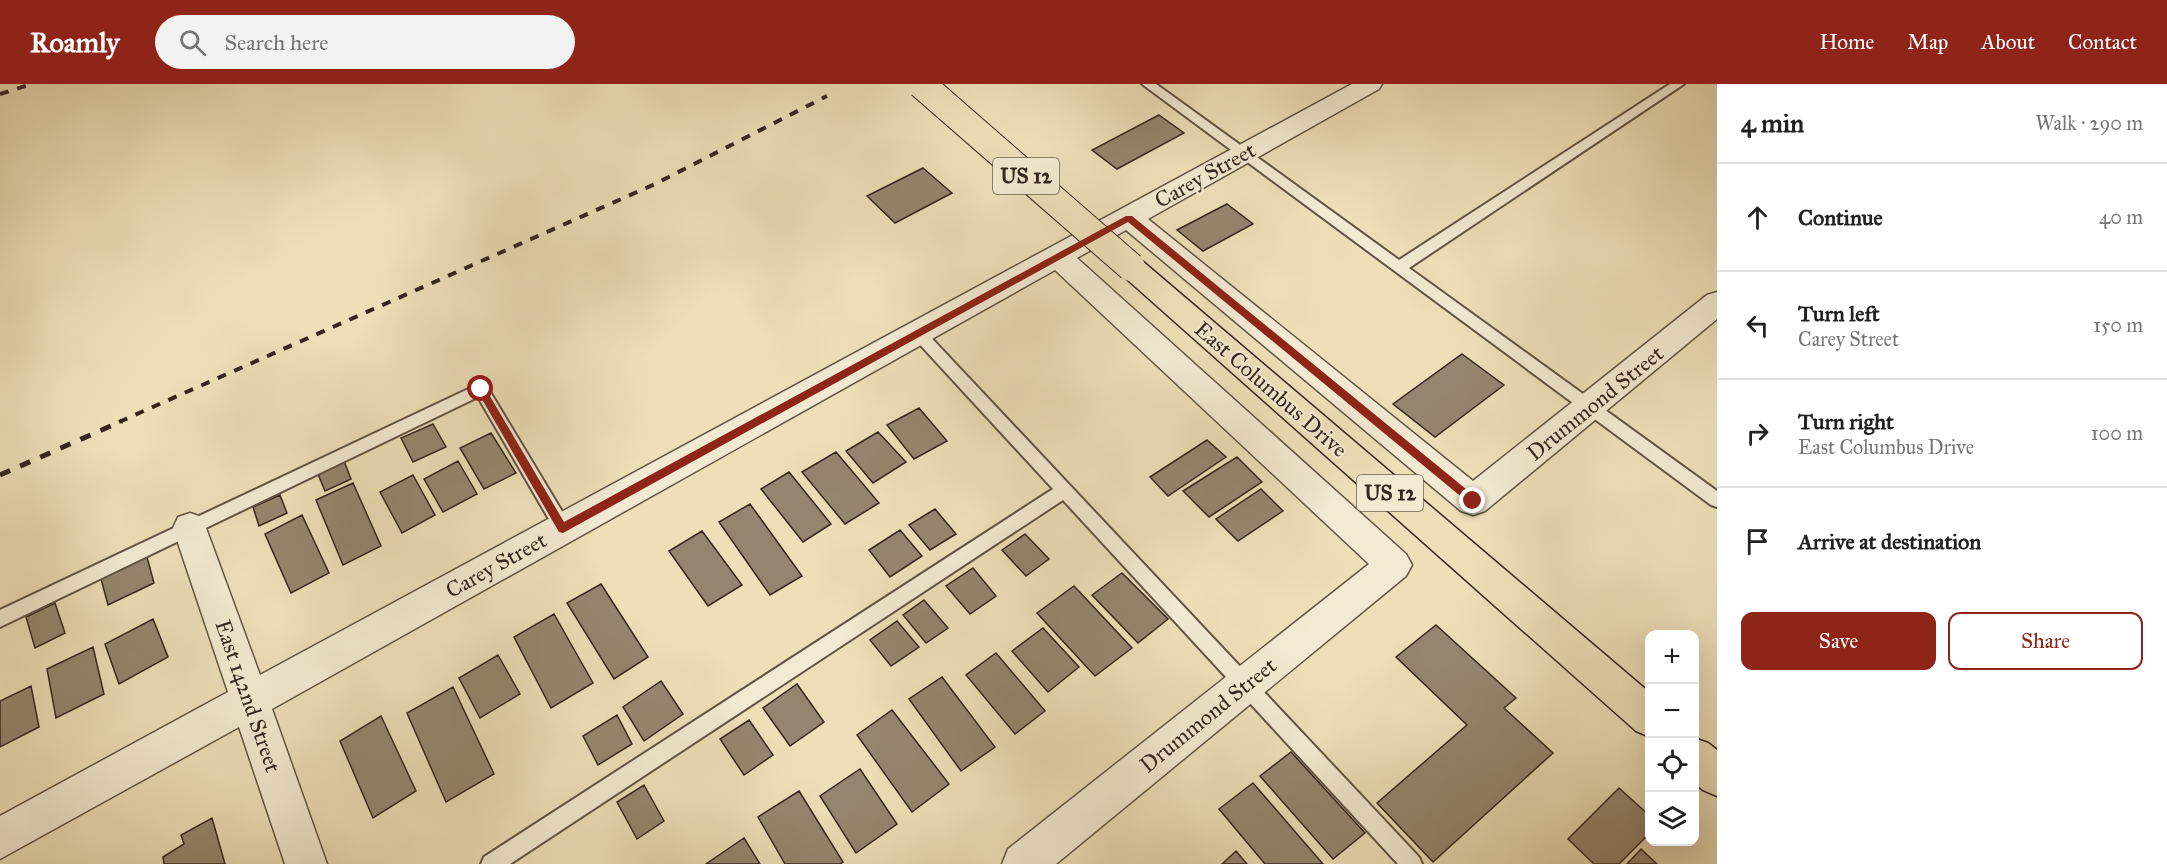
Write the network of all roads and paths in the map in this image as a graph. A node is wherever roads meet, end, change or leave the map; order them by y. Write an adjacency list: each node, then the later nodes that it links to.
1 (921, 84): 21 (main road, East Columbus Drive / US 12, bridge)
2 (1148, 84): 5 (lane)
3 (1370, 84): 5 (street, Carey Street)
4 (1678, 84): 8 (lane)
5 (1244, 153): 6 (street, Carey Street); 8 (lane)
6 (1129, 218): 7 (street, Carey Street); 14 (street, East Columbus Drive)
7 (1057, 256): 10 (street, Carey Street); 17 (street, East Columbus Drive)
8 (1400, 267): 11 (lane)
9 (1717, 303): 11 (street, Drummond Street)
10 (918, 333): 12 (lane); 16 (street, Carey Street)
11 (1591, 407): 13 (lane); 14 (street, Drummond Street)
12 (1064, 491): 19 (lane); 26 (lane)
13 (1717, 500)
14 (1473, 501)
15 (190, 528): 16 (lane); 18 (lane); 20 (street, East 142nd Street)
16 (563, 528): 20 (street, Carey Street)
17 (1394, 565): 19 (street, Drummond Street)
18 (0, 619)
19 (1245, 685): 27 (street, Drummond Street); 28 (lane)
20 (250, 700): 24 (street, Carey Street); 25 (street, East 142nd Street)
21 (1645, 714)
22 (1699, 760): 23 (main road)
23 (1717, 776)
24 (0, 838)
25 (306, 864)
26 (491, 864)
27 (1023, 864)
28 (1412, 864)

